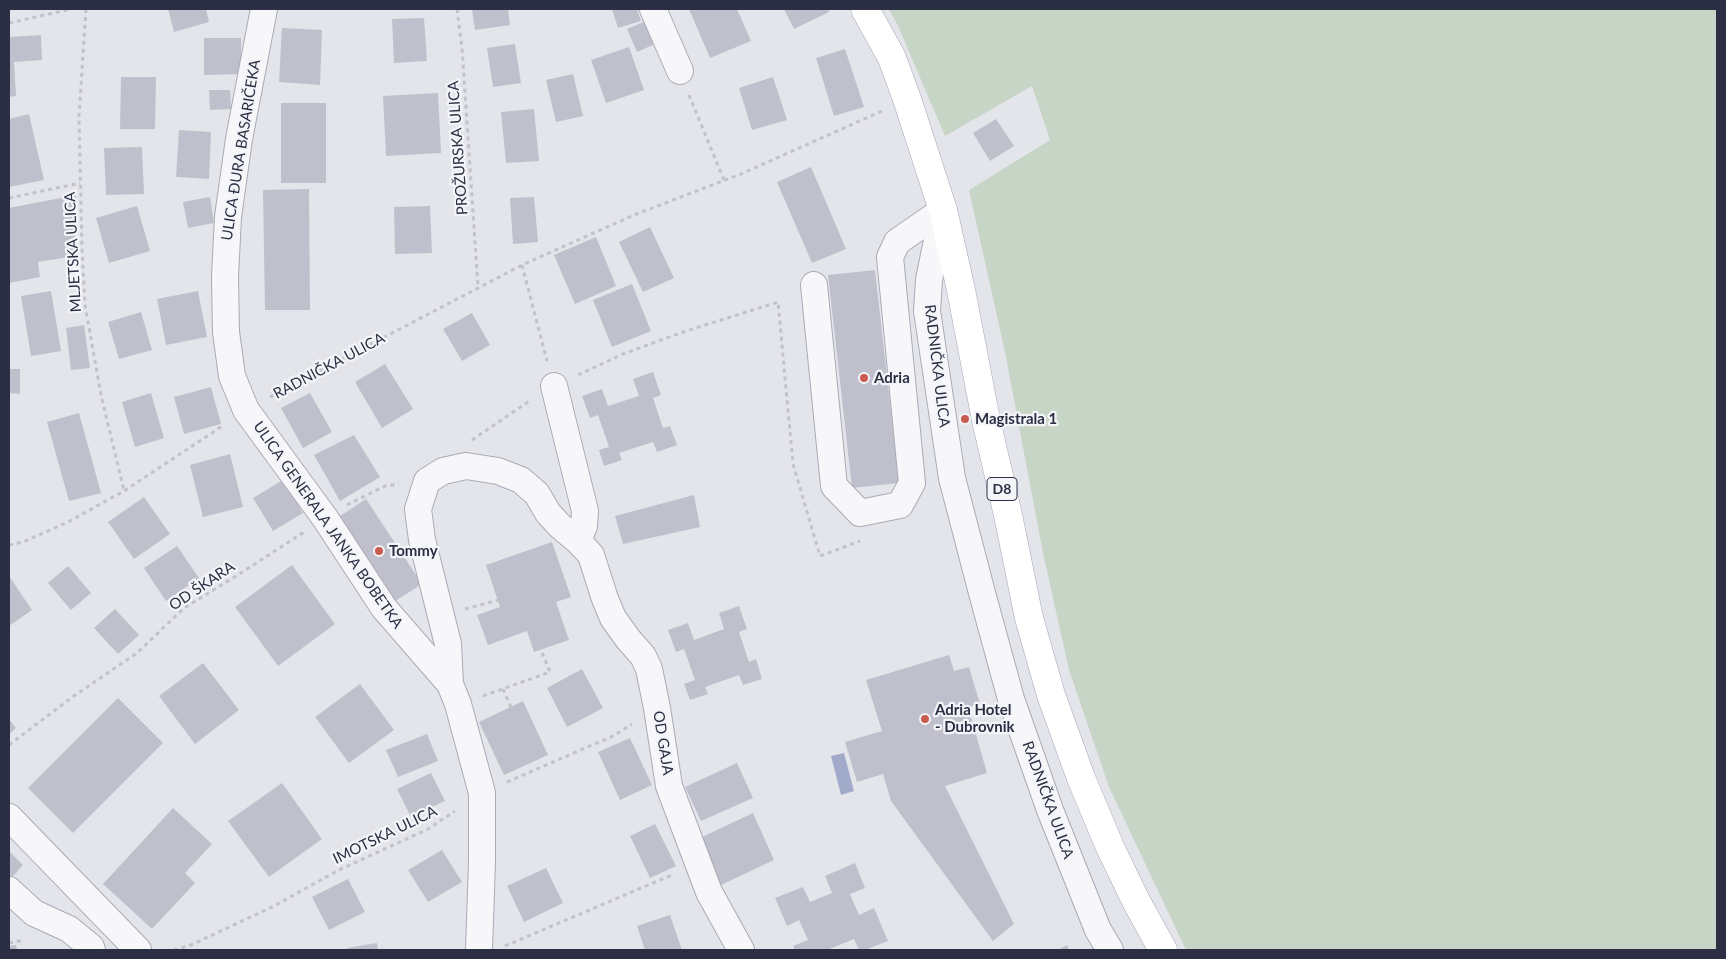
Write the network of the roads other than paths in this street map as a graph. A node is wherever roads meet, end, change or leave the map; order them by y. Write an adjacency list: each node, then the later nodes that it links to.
1 (264, 9): 8 (street, ULICA ĐURA BASARIČEKA)
2 (653, 9): 4 (street)
3 (865, 9): 5 (main road, D8)
4 (680, 71)
5 (943, 210): 6 (street); 17 (street, RADNIČKA ULICA); 18 (main road, D8)
6 (814, 285)
7 (554, 386): 9 (street)
8 (246, 410): 10 (street, ULICA GENERALA JANKA BOBETKA)
9 (578, 541): 10 (street, OD GAJA); 16 (street, OD GAJA)
10 (454, 694): 13 (street, ULICA GENERALA JANKA BOBETKA)
11 (9, 817): 15 (street)
12 (9, 890): 14 (street)
13 (492, 948)
14 (92, 950)
15 (138, 950)
16 (741, 950)
17 (1110, 950)
18 (1163, 950)

